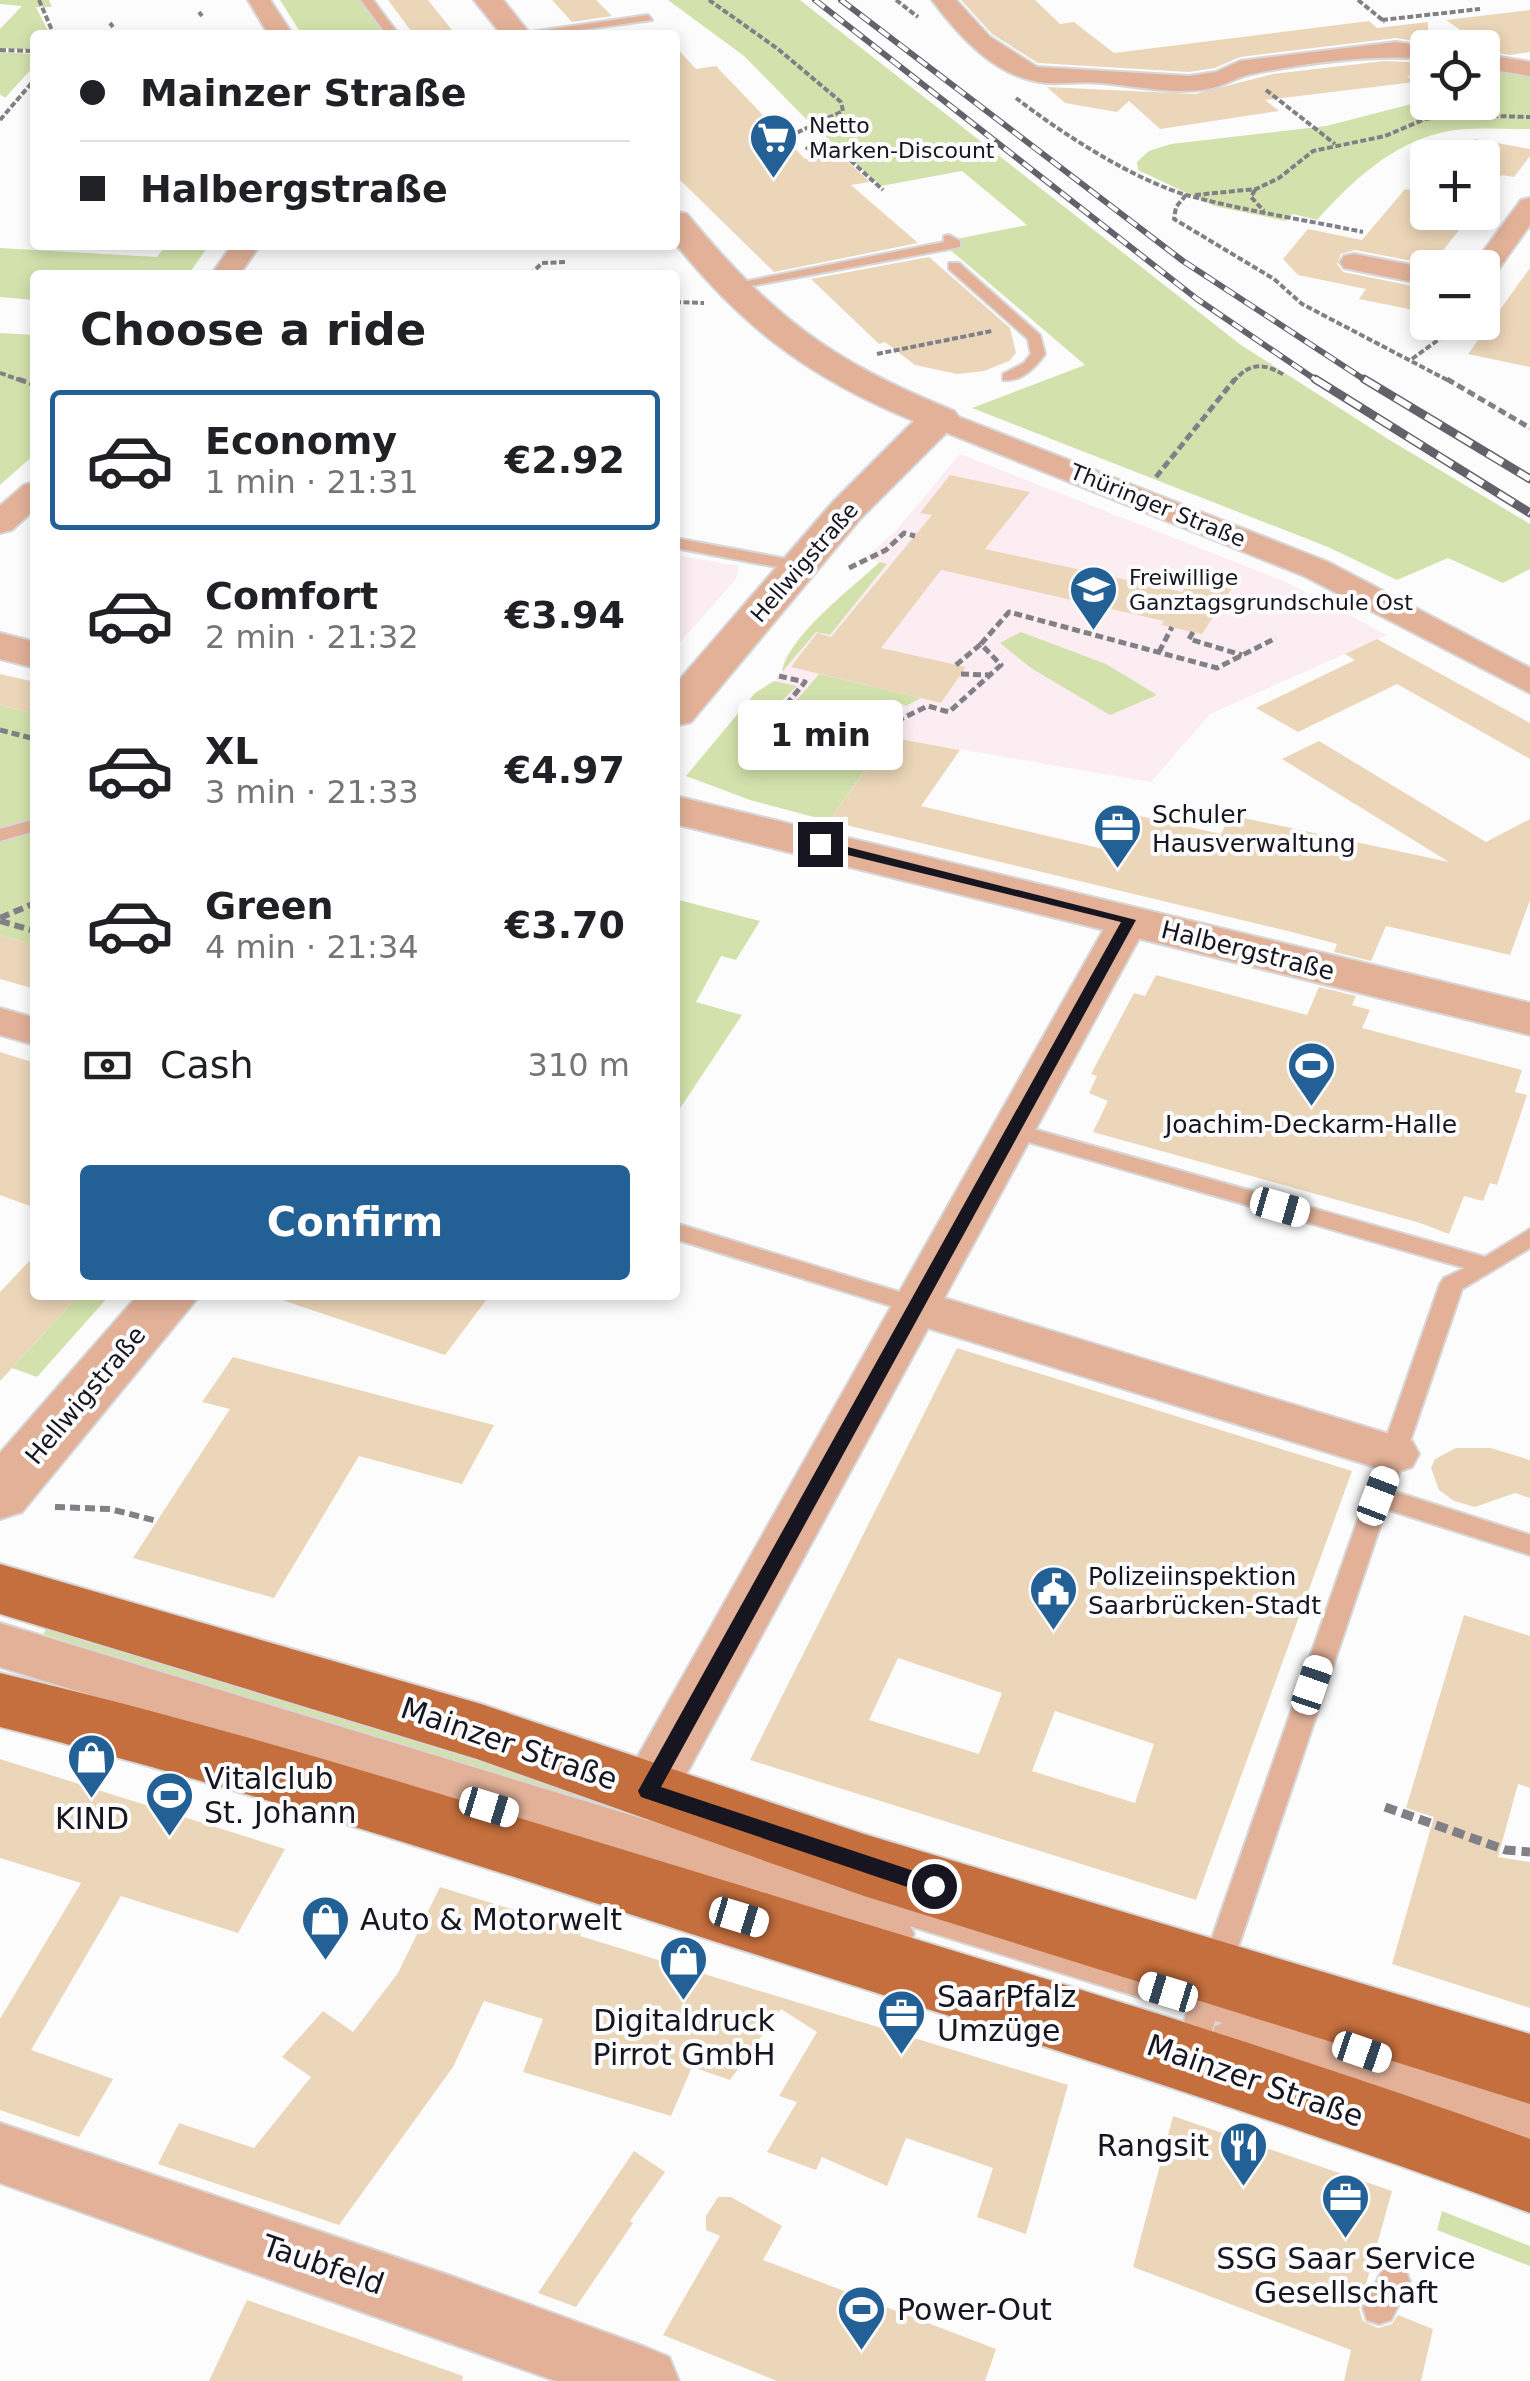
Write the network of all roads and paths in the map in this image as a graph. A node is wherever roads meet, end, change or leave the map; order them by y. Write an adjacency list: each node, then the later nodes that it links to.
1 (38, 0): 12 (path)
2 (260, 0): 13 (street)
3 (366, 0): 14 (lane)
4 (488, 0): 15 (street)
5 (710, 0): 26 (path)
6 (943, 0): 21 (street)
7 (1358, 0): 8 (path)
8 (1367, 8)
9 (1480, 8): 11 (path)
10 (648, 18): 16 (lane)
11 (1382, 20)
12 (52, 30)
13 (278, 30)
14 (388, 30)
15 (512, 30)
16 (555, 30)
17 (0, 50): 19 (path)
18 (1410, 50): 21 (street)
19 (30, 51)
20 (1500, 64): 22 (street)
21 (1240, 68): 27 (path)
22 (1530, 69)
23 (30, 85): 25 (path)
24 (1530, 117): 27 (path)
25 (0, 120)
26 (794, 134)
27 (1336, 145): 29 (path)
28 (806, 146): 30 (path)
29 (1256, 188): 31 (path); 33 (path)
30 (883, 190)
31 (1186, 195): 33 (path); 49 (path)
32 (1530, 206): 36 (street)
33 (1265, 212): 39 (path)
34 (680, 229): 44 (street)
35 (949, 239): 43 (lane)
36 (1498, 250)
37 (930, 260): 43 (lane)
38 (566, 262): 41 (path)
39 (1354, 262): 42 (street)
40 (954, 266): 52 (lane)
41 (536, 270)
42 (1410, 273)
43 (791, 275): 44 (lane)
44 (720, 295): 45 (path); 54 (street)
45 (680, 301)
46 (996, 330): 48 (path)
47 (1437, 340): 49 (path)
48 (881, 353)
49 (1412, 359): 55 (path)
50 (0, 374): 53 (path)
51 (1284, 375): 56 (path)
52 (1008, 377)
53 (30, 383)
54 (942, 419): 61 (street, Hellwigstraße); 75 (street, Thüringer Straße)
55 (1530, 428)
56 (1155, 478)
57 (30, 496): 58 (street)
58 (0, 523)
59 (915, 536): 62 (path)
60 (680, 544): 61 (lane)
61 (798, 566): 76 (street, Hellwigstraße)
62 (849, 568)
63 (1172, 628): 68 (path)
64 (1193, 632): 70 (path)
65 (1276, 638): 70 (path)
66 (981, 644): 68 (path); 71 (path); 73 (path)
67 (0, 646): 69 (street)
68 (1159, 652): 70 (path)
69 (30, 654)
70 (1243, 655)
71 (956, 665)
72 (961, 674): 73 (path)
73 (990, 675): 74 (path)
74 (778, 676)
75 (1530, 682)
76 (680, 707)
77 (0, 730): 78 (path)
78 (30, 738)
79 (680, 811): 84 (street, Halbergstraße)
80 (30, 826): 81 (lane)
81 (0, 835)
82 (30, 905): 83 (path)
83 (0, 920): 85 (path)
84 (1129, 920): 86 (street, Halbergstraße); 89 (street)
85 (30, 929)
86 (1530, 1019)
87 (0, 1021): 88 (street)
88 (30, 1030)
89 (1012, 1130): 92 (lane); 94 (street)
90 (680, 1234): 94 (lane)
91 (1530, 1236): 92 (lane)
92 (1488, 1266): 95 (lane)
93 (168, 1300): 96 (street, Hellwigstraße)
94 (914, 1304): 95 (street); 103 (street)
95 (1386, 1475): 98 (lane); 106 (lane)
96 (28, 1501): 97 (path)
97 (156, 1522)
98 (1530, 1546)
99 (0, 1588): 103 (main road, Mainzer Straße)
100 (0, 1634): 106 (lane)
101 (0, 1656): 106 (lane)
102 (0, 1700): 106 (main road, Mainzer Straße)
103 (648, 1791): 106 (main road, Mainzer Straße)
104 (1385, 1807): 105 (path)
105 (1530, 1852)
106 (1202, 2015): 107 (main road, Mainzer Straße); 108 (lane); 109 (lane); 111 (main road, Mainzer Straße)
107 (1530, 2069)
108 (1530, 2111)
109 (1530, 2139)
110 (0, 2154): 112 (street, Taubfeld)
111 (1530, 2176)
112 (644, 2381)

